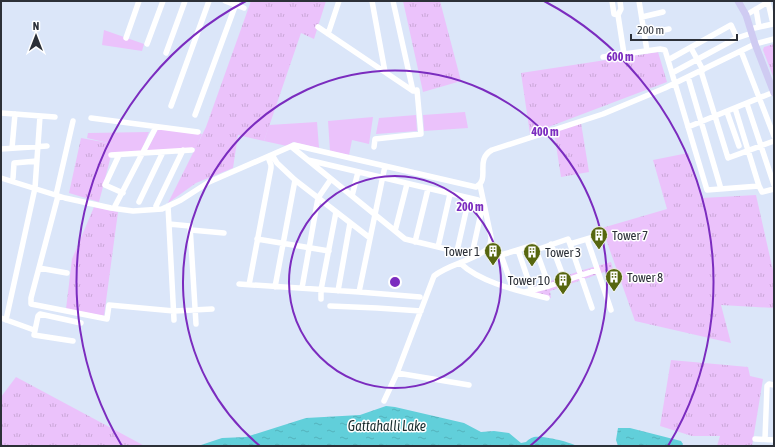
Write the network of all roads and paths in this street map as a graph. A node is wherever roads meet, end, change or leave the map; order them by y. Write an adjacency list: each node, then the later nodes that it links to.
1 (139, 1): 26 (street)
2 (163, 1): 29 (street)
3 (185, 1): 34 (street)
4 (209, 1): 48 (street)
5 (225, 1): 13 (street)
6 (339, 1): 24 (street)
7 (372, 1): 40 (street)
8 (393, 1): 44 (street)
9 (612, 1): 17 (street)
10 (620, 1): 17 (street)
11 (639, 1): 19 (street)
12 (738, 1): 18 (main road)
13 (236, 3): 14 (street); 53 (street)
14 (244, 8)
15 (756, 9): 18 (street); 21 (street); 21 (street)
16 (663, 12): 19 (street)
17 (618, 15): 35 (street)
18 (746, 15): 23 (main road)
19 (642, 17): 25 (street)
20 (318, 27): 24 (street)
21 (759, 27): 23 (street)
22 (669, 29): 25 (street)
23 (751, 31): 27 (street); 30 (main road)
24 (328, 34): 40 (street)
25 (644, 34): 32 (street)
26 (126, 38)
27 (737, 38): 31 (street); 37 (street)
28 (774, 40): 30 (street)
29 (147, 44)
30 (754, 44): 33 (street); 45 (main road)
31 (691, 48): 37 (street); 38 (street)
32 (648, 51): 35 (street); 38 (street)
33 (741, 51): 39 (street); 46 (street)
34 (166, 53)
35 (624, 54): 36 (street)
36 (603, 57)
37 (698, 59): 39 (street); 41 (street)
38 (668, 60): 41 (street)
39 (702, 70): 42 (street); 55 (street)
40 (385, 72): 44 (street)
41 (672, 73): 43 (street)
42 (688, 77): 43 (street); 59 (street)
43 (675, 83): 61 (street); 91 (street)
44 (413, 91): 71 (street)
45 (774, 93): 46 (street)
46 (760, 98): 47 (street); 63 (street)
47 (747, 104): 49 (street); 68 (street)
48 (170, 106)
49 (735, 108): 50 (street); 75 (street)
50 (727, 112): 55 (street); 67 (street)
51 (1, 113): 52 (street)
52 (15, 114): 54 (street); 69 (street)
53 (195, 115)
54 (40, 116): 56 (street); 65 (street)
55 (715, 116): 59 (street); 75 (street)
56 (55, 117)
57 (91, 118): 60 (street)
58 (73, 121): 100 (street)
59 (702, 122): 61 (street); 96 (street)
60 (156, 127): 62 (street); 77 (street)
61 (688, 127): 96 (street)
62 (198, 132)
63 (774, 136)
64 (774, 141): 68 (street)
65 (38, 146): 66 (street); 69 (street); 82 (street)
66 (47, 146)
67 (739, 146)
68 (761, 146): 75 (street); 92 (street)
69 (12, 148): 72 (street)
70 (293, 148): 81 (street)
71 (374, 148)
72 (1, 149)
73 (184, 150): 74 (street); 76 (street); 105 (street)
74 (192, 150)
75 (749, 151): 93 (street)
76 (163, 152): 77 (street); 104 (street)
77 (142, 153): 79 (street); 98 (street)
78 (111, 155): 79 (street)
79 (119, 155): 98 (street)
80 (270, 156): 83 (street); 89 (street); 106 (street); 117 (street)
81 (308, 160): 84 (street); 88 (street)
82 (37, 161): 86 (street); 94 (street)
83 (385, 166): 87 (street); 91 (street)
84 (358, 172): 87 (street); 101 (street)
85 (1, 178): 94 (street)
86 (13, 178)
87 (383, 178): 90 (street); 109 (street)
88 (331, 179): 101 (street); 102 (street)
89 (295, 180): 102 (street); 120 (street)
90 (407, 184): 95 (street); 113 (street)
91 (480, 185): 125 (street)
92 (774, 185)
93 (760, 186): 96 (street); 97 (street)
94 (35, 188): 100 (street); 158 (street)
95 (428, 188): 99 (street); 119 (street)
96 (721, 189)
97 (774, 189)
98 (123, 192): 107 (street)
99 (450, 194): 103 (street); 124 (street)
100 (57, 196): 107 (street); 132 (street)
101 (352, 196): 109 (street)
102 (318, 198): 108 (street); 123 (street)
103 (469, 198): 129 (street); 129 (street)
104 (138, 202)
105 (156, 206)
106 (168, 206): 107 (street); 111 (street)
107 (114, 208)
108 (336, 212): 110 (street); 128 (street)
109 (376, 216): 113 (street); 116 (street)
110 (350, 223): 116 (street); 145 (street)
111 (169, 224): 112 (street); 156 (street)
112 (191, 230): 114 (street); 154 (street)
113 (395, 231): 119 (street)
114 (224, 233)
115 (597, 236): 118 (street)
116 (370, 238): 146 (street)
117 (258, 239): 120 (street); 138 (street)
118 (587, 239): 122 (street); 133 (street)
119 (415, 242): 124 (street)
120 (283, 243): 123 (street); 140 (street)
121 (551, 244): 122 (street); 127 (street); 136 (street)
122 (570, 244): 135 (street)
123 (309, 247): 128 (street); 141 (street)
124 (438, 247): 129 (street)
125 (490, 249): 130 (street); 131 (street)
126 (518, 250): 127 (street); 130 (street); 144 (street)
127 (536, 250): 139 (street)
128 (329, 251): 143 (street)
129 (457, 251)
130 (501, 255): 142 (street)
131 (460, 263): 142 (street); 157 (street)
132 (39, 268): 134 (street); 156 (street)
133 (597, 270): 135 (street); 155 (street)
134 (67, 273)
135 (581, 276): 136 (street); 152 (street)
136 (565, 281): 139 (street)
137 (239, 284): 138 (street)
138 (249, 285): 140 (street)
139 (549, 286): 144 (street)
140 (275, 287): 141 (street)
141 (302, 288): 143 (street)
142 (513, 289): 147 (street)
143 (321, 290): 145 (street); 150 (street)
144 (532, 290): 147 (street)
145 (338, 291): 146 (street)
146 (359, 292): 148 (street)
147 (525, 292): 149 (street)
148 (420, 297)
149 (547, 298)
150 (321, 299)
151 (330, 306): 157 (street)
152 (592, 308)
153 (212, 309): 154 (street)
154 (196, 310): 156 (street); 161 (street)
155 (611, 310)
156 (174, 311): 159 (street)
157 (421, 311): 164 (street)
158 (4, 319): 162 (street)
159 (174, 320)
160 (81, 323): 162 (street)
161 (196, 324)
162 (34, 330): 163 (street)
163 (72, 342)
164 (397, 373): 165 (street); 167 (street)
165 (469, 385)
166 (774, 385): 169 (street)
167 (384, 401)
168 (755, 439): 169 (street)
169 (765, 440): 170 (street)
170 (774, 440)

